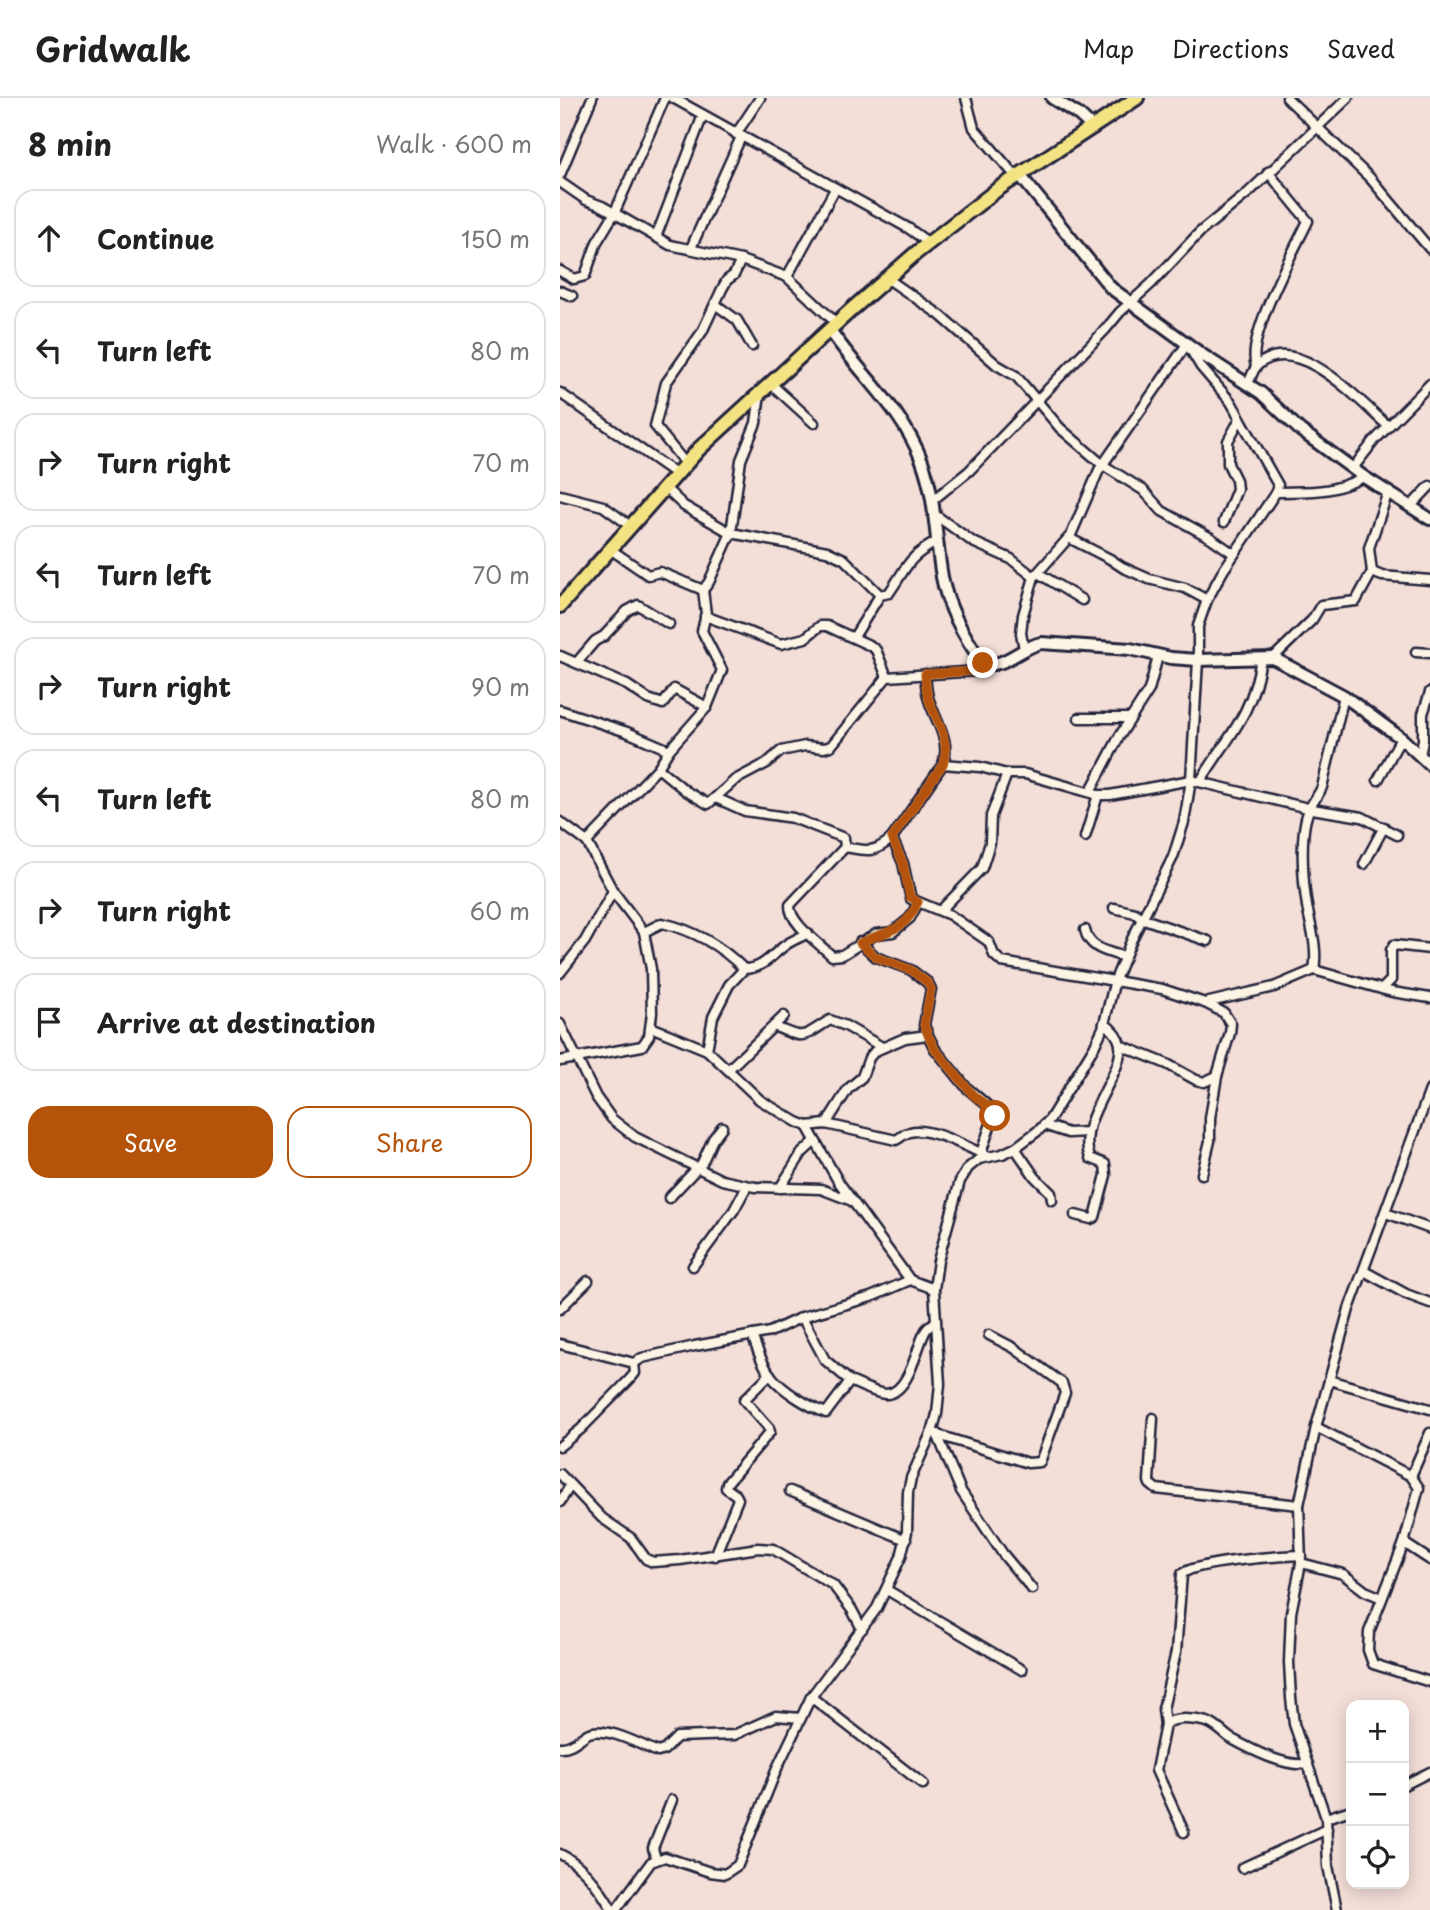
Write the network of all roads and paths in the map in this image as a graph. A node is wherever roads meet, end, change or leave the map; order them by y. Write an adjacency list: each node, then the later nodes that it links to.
1 (592, 98): 17 (street)
2 (664, 98): 20 (street)
3 (673, 98): 11 (street)
4 (760, 98): 14 (street)
5 (966, 98): 16 (street)
6 (1123, 98): 12 (main road)
7 (1137, 98): 12 (main road)
8 (1287, 98): 13 (street)
9 (1348, 98): 13 (street)
10 (1056, 99): 12 (street)
11 (703, 115): 14 (street); 21 (street)
12 (1091, 125): 16 (main road)
13 (1317, 128): 15 (street); 24 (street)
14 (738, 136): 19 (street); 23 (street)
15 (1268, 172): 31 (street); 36 (street)
16 (1016, 173): 22 (main road); 31 (street)
17 (560, 175)
18 (560, 182): 20 (street)
19 (835, 189): 22 (street); 27 (street)
20 (614, 214): 21 (street); 26 (street)
21 (656, 237): 23 (street)
22 (926, 241): 28 (main road); 33 (main road)
23 (691, 248): 25 (street)
24 (1430, 249)
25 (741, 260): 27 (street); 32 (street)
26 (560, 271)
27 (787, 277): 33 (street)
28 (888, 279): 33 (main road); 41 (street)
29 (560, 291): 30 (street)
30 (572, 296)
31 (1130, 303): 34 (street); 41 (street)
32 (715, 304): 35 (street); 45 (street)
33 (831, 324): 39 (main road); 45 (main road); 55 (street)
34 (1186, 344): 37 (street); 42 (street); 46 (street)
35 (752, 346)
36 (1256, 366): 37 (street); 44 (street)
37 (1248, 384): 47 (street)
38 (1430, 384): 44 (street)
39 (765, 387): 43 (street); 48 (main road); 61 (street)
40 (560, 393): 48 (street)
41 (1036, 400): 46 (street); 55 (street)
42 (1240, 419): 52 (street); 60 (street)
43 (814, 423)
44 (1388, 426): 47 (street)
45 (681, 458): 48 (main road)
46 (1103, 465): 62 (street); 65 (street)
47 (1353, 468): 49 (street)
48 (673, 472): 51 (main road); 59 (main road)
49 (1364, 477): 52 (street); 53 (street)
50 (1430, 486): 56 (street)
51 (663, 487): 61 (street); 64 (main road)
52 (1276, 492): 65 (street)
53 (1388, 492): 56 (street); 66 (street)
54 (560, 495): 59 (street)
55 (933, 500): 57 (street)
56 (1411, 506): 58 (street)
57 (934, 514): 63 (street); 67 (street)
58 (1430, 519)
59 (625, 522): 71 (main road)
60 (1224, 522)
61 (731, 533): 69 (street); 70 (street)
62 (1069, 538): 67 (street); 73 (street)
63 (936, 542): 70 (street); 86 (street)
64 (610, 549): 69 (street); 74 (main road)
65 (1234, 554): 73 (street)
66 (1372, 572): 68 (street); 83 (street)
67 (1036, 575): 72 (street); 78 (street)
68 (1430, 580)
69 (703, 590): 75 (street)
70 (880, 595): 77 (street)
71 (560, 597)
72 (1082, 600)
73 (1207, 600): 84 (street)
74 (560, 606)
75 (705, 616): 77 (street); 91 (street)
76 (669, 624): 85 (street)
77 (854, 637): 88 (street)
78 (1024, 649): 82 (street); 86 (street)
79 (1416, 652): 80 (street)
80 (1430, 653)
81 (560, 656): 85 (street)
82 (1158, 656): 84 (street); 94 (street)
83 (1267, 658): 84 (street); 90 (street); 103 (street)
84 (1198, 660): 103 (street)
85 (577, 662): 91 (street)
86 (985, 664): 87 (street)
87 (925, 674): 88 (street); 98 (street)
88 (887, 677): 105 (street)
89 (1430, 692): 97 (street)
90 (1345, 696): 95 (street); 106 (street)
91 (707, 707): 96 (street)
92 (560, 710): 96 (street)
93 (1079, 718): 94 (street)
94 (1130, 718): 104 (street)
95 (1401, 738): 97 (street); 102 (street)
96 (669, 750): 100 (street)
97 (1420, 756): 99 (street)
98 (943, 764): 101 (street); 111 (street)
99 (1430, 765)
100 (659, 768): 105 (street); 112 (street)
101 (1007, 774): 104 (street); 118 (street)
102 (1378, 780)
103 (1195, 781): 104 (street); 106 (street); 119 (street)
104 (1094, 793): 110 (street)
105 (716, 798): 113 (street)
106 (1309, 808): 108 (street); 128 (street)
107 (560, 822): 112 (street)
108 (1384, 827): 109 (street); 114 (street)
109 (1397, 835)
110 (1085, 837)
111 (892, 838): 113 (street); 116 (street)
112 (587, 842): 115 (street)
113 (845, 847): 122 (street)
114 (1364, 864)
115 (612, 891): 121 (street); 129 (street)
116 (918, 902): 118 (street); 124 (street)
117 (1114, 908): 119 (street)
118 (941, 910): 130 (street)
119 (1144, 919): 123 (street); 126 (street)
120 (1085, 930): 126 (street)
121 (644, 932): 127 (street); 138 (street)
122 (808, 933): 124 (street); 127 (street)
123 (1208, 941)
124 (860, 943): 139 (street)
125 (1430, 949): 131 (street)
126 (1125, 957): 130 (street)
127 (744, 969): 142 (street)
128 (1314, 970): 131 (street); 133 (street)
129 (560, 973)
130 (1115, 980): 133 (street); 135 (street)
131 (1382, 989): 132 (street)
132 (1430, 998)
133 (1205, 1003): 146 (street)
134 (783, 1016): 137 (street)
135 (1104, 1023): 140 (street); 149 (street)
136 (560, 1024): 143 (street)
137 (774, 1026): 141 (street); 145 (street)
138 (651, 1027): 142 (street); 143 (street)
139 (928, 1035): 141 (street); 155 (street)
140 (1120, 1045): 146 (street); 152 (street)
141 (882, 1047): 148 (street)
142 (707, 1051): 145 (street)
143 (578, 1058): 144 (street); 156 (street)
144 (560, 1061)
145 (729, 1069): 150 (street)
146 (1217, 1076): 157 (street)
147 (1430, 1090): 163 (street)
148 (826, 1124): 150 (street); 155 (street)
149 (1044, 1125): 152 (street); 154 (street)
150 (807, 1126): 153 (street)
151 (722, 1127): 156 (street)
152 (1088, 1132): 164 (street)
153 (816, 1140): 159 (street); 162 (street)
154 (1015, 1148): 155 (street); 161 (street)
155 (985, 1155): 170 (street)
156 (698, 1169): 158 (street); 160 (street)
157 (1202, 1174)
158 (747, 1186): 159 (street); 166 (street)
159 (780, 1188): 162 (street)
160 (669, 1198)
161 (1052, 1200)
162 (852, 1201): 168 (street)
163 (1386, 1213): 165 (street); 167 (street)
164 (1075, 1215)
165 (1430, 1228)
166 (693, 1266)
167 (1364, 1271): 171 (street); 180 (street)
168 (910, 1280): 170 (street); 173 (street)
169 (588, 1281): 172 (street)
170 (934, 1289): 174 (street)
171 (1430, 1303)
172 (560, 1309)
173 (802, 1317): 175 (street); 181 (street)
174 (935, 1322): 181 (street); 185 (street)
175 (752, 1335): 178 (street); 179 (street)
176 (989, 1335): 185 (street)
177 (560, 1344): 178 (street)
178 (634, 1363): 187 (street)
179 (770, 1374): 181 (street); 196 (street)
180 (1329, 1380): 182 (street); 184 (street)
181 (850, 1381)
182 (1430, 1409)
183 (1153, 1418): 193 (street)
184 (1316, 1427): 189 (street); 193 (street)
185 (935, 1432): 194 (street); 200 (street)
186 (1430, 1433): 189 (street)
187 (560, 1446)
188 (560, 1474): 190 (street)
189 (1411, 1476): 195 (street)
190 (570, 1486): 192 (street); 196 (street)
191 (790, 1491): 194 (street)
192 (560, 1502)
193 (1299, 1505): 197 (street)
194 (906, 1540): 199 (street)
195 (1404, 1543): 198 (street); 201 (street)
196 (715, 1556): 202 (street)
197 (1301, 1559): 201 (street); 207 (street); 209 (street)
198 (1430, 1559)
199 (887, 1590): 202 (street); 203 (street)
200 (1032, 1590)
201 (1382, 1598): 204 (street)
202 (862, 1629): 205 (street)
203 (1022, 1670)
204 (1430, 1682)
205 (811, 1697): 206 (street); 212 (street)
206 (801, 1718): 208 (street); 219 (street)
207 (1165, 1725): 209 (street); 217 (street)
208 (560, 1748)
209 (1308, 1764): 215 (street)
210 (1430, 1773): 211 (street)
211 (1409, 1783)
212 (923, 1784)
213 (672, 1800): 219 (street)
214 (1346, 1812): 215 (street)
215 (1326, 1818): 216 (street)
216 (1327, 1829): 220 (street); 222 (street)
217 (1184, 1832)
218 (560, 1854): 221 (street)
219 (656, 1859): 221 (street)
220 (1242, 1868)
221 (614, 1910)
222 (1337, 1910)

